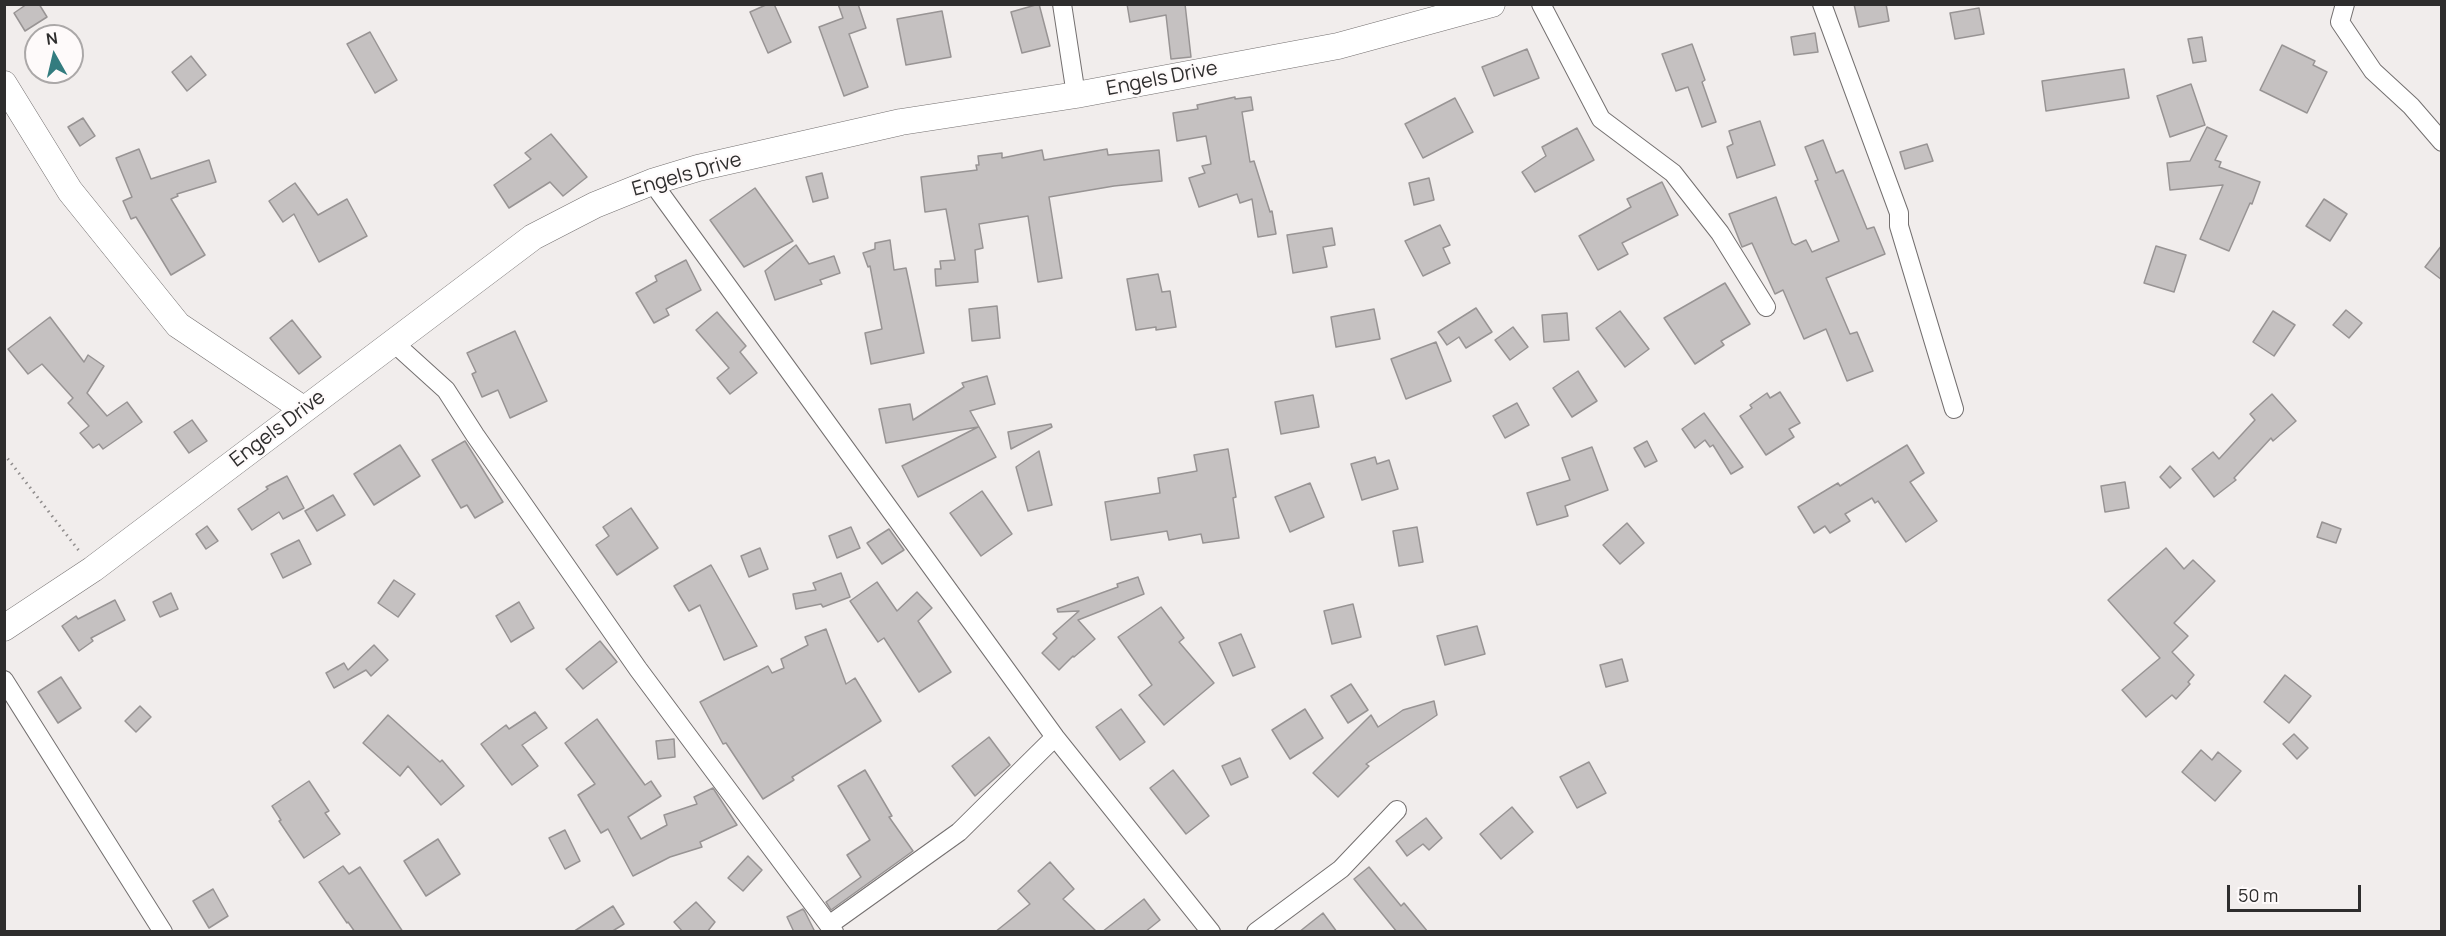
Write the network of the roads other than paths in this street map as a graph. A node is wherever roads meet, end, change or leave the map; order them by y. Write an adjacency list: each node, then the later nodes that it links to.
1 (1062, 4): 7 (street)
2 (1492, 4): 7 (street, Engels Drive)
3 (1541, 4): 10 (street)
4 (1822, 4): 12 (street)
5 (2345, 4): 8 (street)
6 (4, 84): 13 (street)
7 (1076, 95): 9 (street, Engels Drive)
8 (2442, 142)
9 (652, 182): 11 (street, Engels Drive); 16 (street)
10 (1766, 307)
11 (393, 342): 13 (street, Engels Drive); 18 (street)
12 (1954, 409)
13 (303, 410): 14 (street, Engels Drive)
14 (4, 628)
15 (4, 680): 19 (street)
16 (1055, 737): 18 (street); 20 (street)
17 (1396, 810): 21 (street)
18 (832, 928)
19 (163, 932)
20 (1211, 932)
21 (1256, 932)

